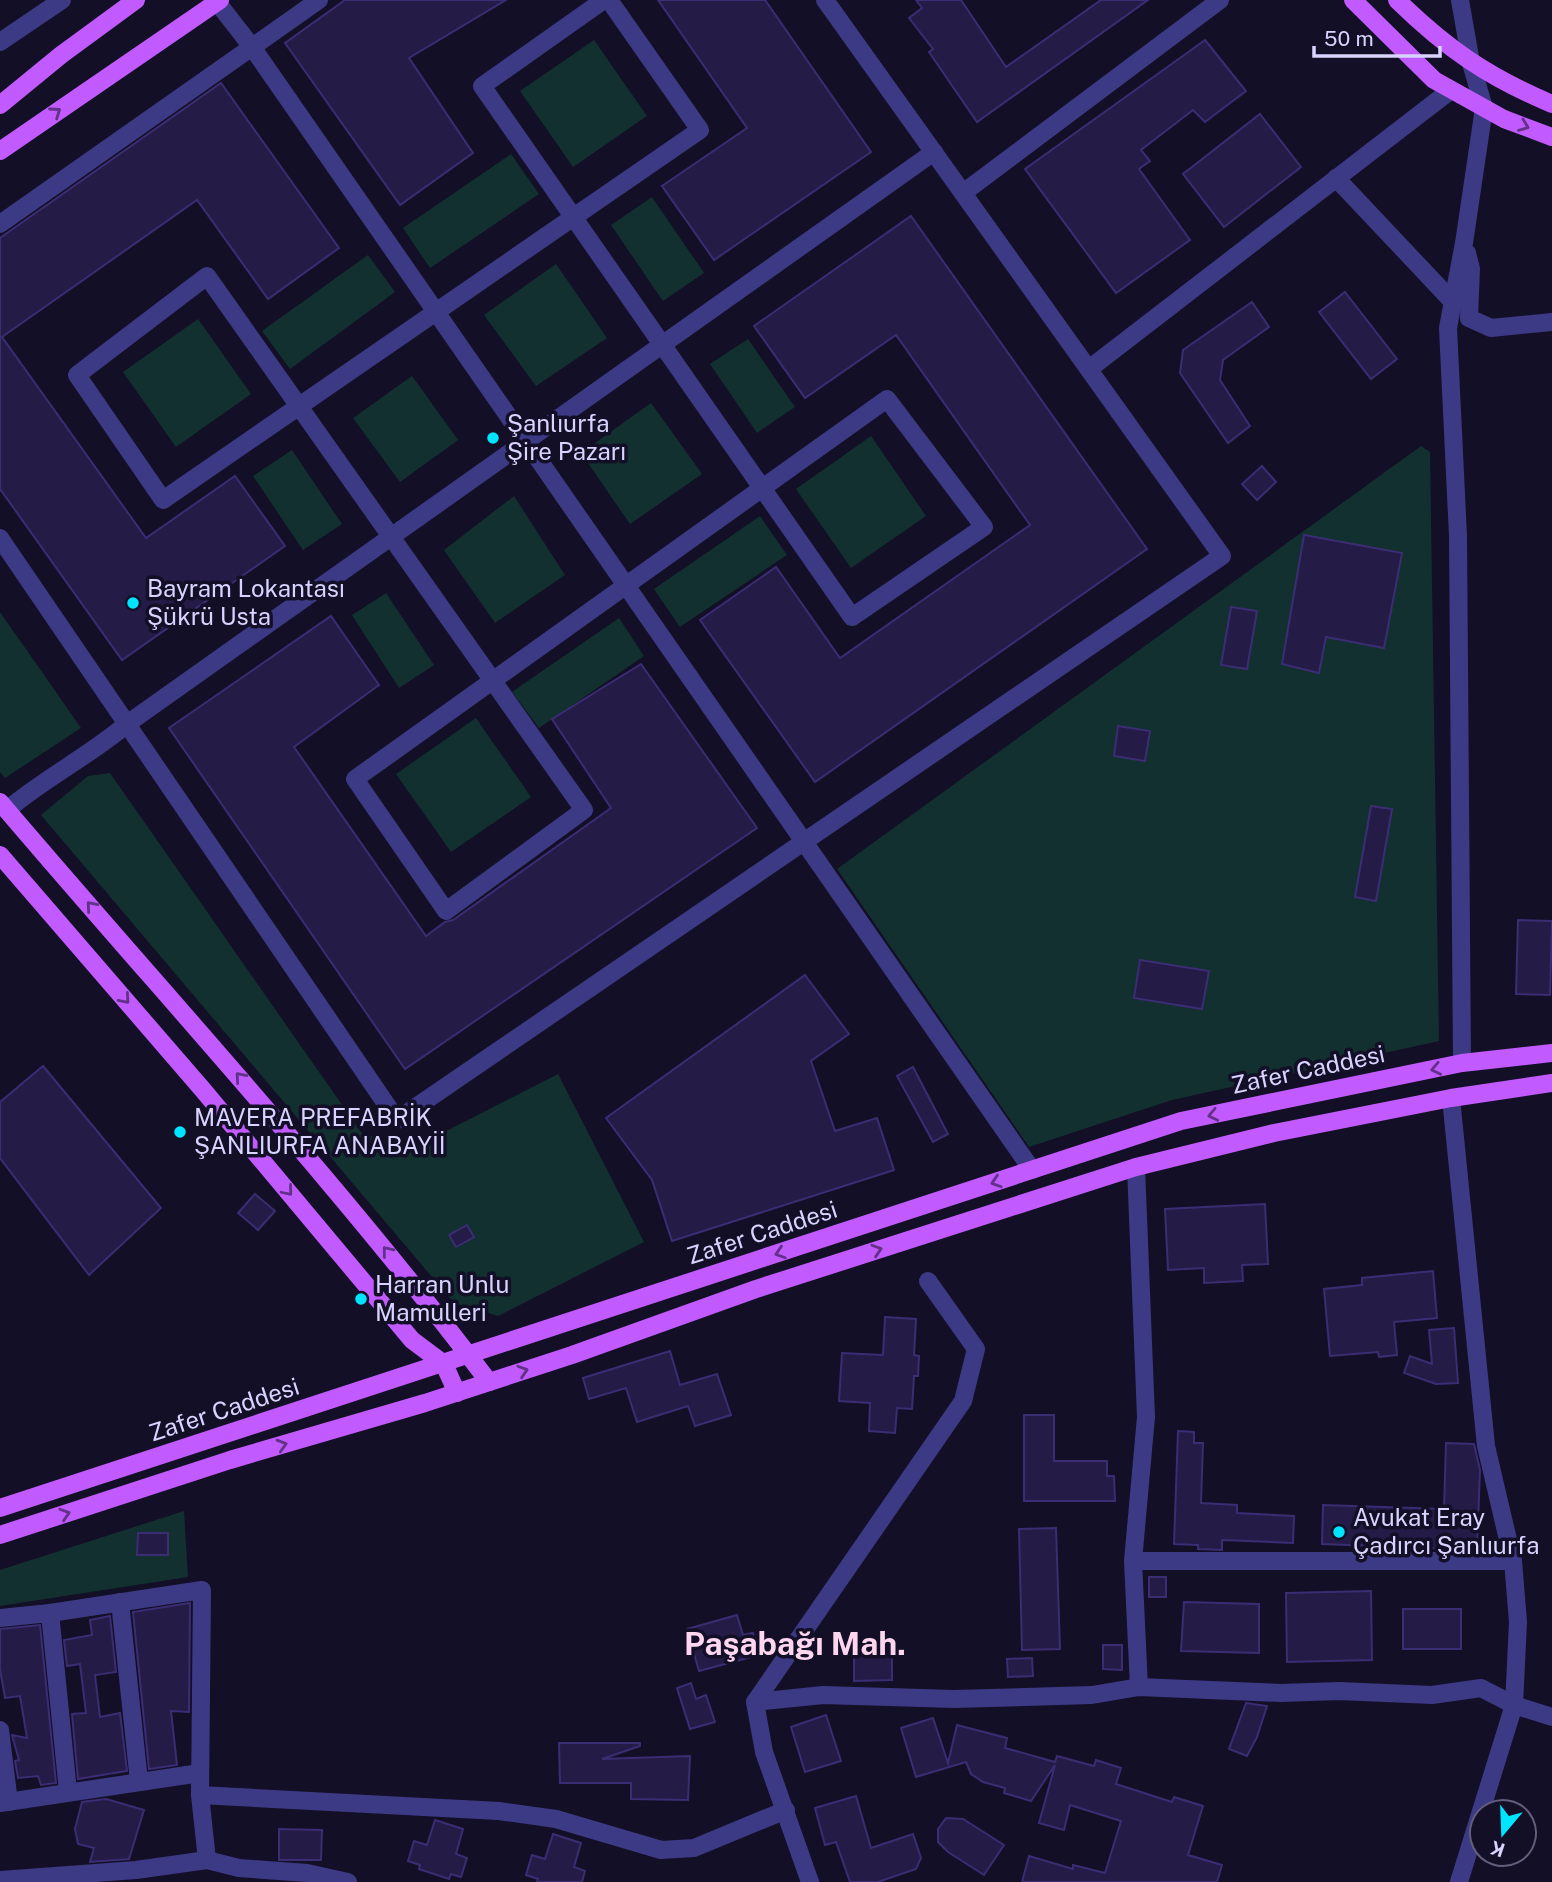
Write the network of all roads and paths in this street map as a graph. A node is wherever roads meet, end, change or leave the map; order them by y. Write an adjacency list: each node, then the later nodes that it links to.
1 (62, 0): 11 (street)
2 (136, 0): 16 (main road)
3 (319, 0): 12 (street)
4 (606, 0): 23 (street); 23 (street)
5 (825, 0): 20 (street)
6 (1220, 0): 22 (street)
7 (1353, 0): 14 (main road)
8 (1398, 0): 13 (main road)
9 (1460, 0): 13 (street)
10 (218, 1): 12 (street); 19 (main road, one-way to 10)
11 (0, 42)
12 (252, 47): 24 (street); 27 (street)
13 (1471, 63): 15 (main road); 17 (street)
14 (1451, 90): 17 (main road); 21 (street)
15 (1552, 104)
16 (0, 105)
17 (1484, 108): 18 (main road, one-way to 18); 25 (street)
18 (1552, 137)
19 (0, 151)
20 (934, 152): 22 (street); 29 (street)
21 (1336, 178): 26 (street); 30 (street)
22 (963, 193): 30 (street)
23 (573, 218): 27 (street); 29 (street)
24 (0, 224)
25 (1464, 243): 26 (street); 28 (street)
26 (1453, 302): 43 (street)
27 (436, 312): 31 (street); 32 (street)
28 (1552, 322)
29 (662, 345): 32 (street); 33 (street)
30 (1089, 369): 40 (street)
31 (299, 407): 31 (street); 34 (street)
32 (526, 442): 34 (street); 36 (street)
33 (762, 488): 33 (street); 36 (street)
34 (391, 537): 37 (street); 38 (street)
35 (0, 538): 38 (street)
36 (626, 586): 37 (street); 40 (street)
37 (493, 681): 37 (street)
38 (127, 724): 39 (street); 40 (street)
39 (3, 806): 49 (main road, one-way to 39)
40 (803, 842): 47 (street)
41 (0, 855): 50 (main road, one-way to 50)
42 (1552, 1053): 43 (main road, Zafer Caddesi)
43 (1462, 1063): 47 (main road, Zafer Caddesi, one-way to 47)
44 (1552, 1083): 45 (main road, Zafer Caddesi)
45 (1451, 1098): 46 (main road, Zafer Caddesi); 56 (street)
46 (1136, 1167): 51 (main road, Zafer Caddesi, one-way to 46); 55 (street)
47 (1032, 1171): 49 (main road, Zafer Caddesi, one-way to 49)
48 (928, 1281): 61 (street)
49 (469, 1356): 50 (main road, Zafer Caddesi); 51 (main road)
50 (444, 1364): 52 (main road); 53 (main road, Zafer Caddesi)
51 (489, 1382): 52 (main road, Zafer Caddesi)
52 (457, 1392): 54 (main road, Zafer Caddesi, one-way to 52)
53 (0, 1508)
54 (0, 1535)
55 (1133, 1560): 56 (street); 60 (street)
56 (1513, 1561): 62 (street)
57 (120, 1602): 58 (street); 65 (street); 66 (street)
58 (50, 1613): 59 (street); 67 (street)
59 (0, 1618)
60 (1139, 1687): 61 (street); 62 (street)
61 (755, 1702): 70 (street)
62 (1514, 1705): 63 (street); 76 (street)
63 (1552, 1717)
64 (0, 1730): 69 (street)
65 (200, 1773): 66 (street); 68 (street)
66 (139, 1781): 67 (street)
67 (68, 1791): 69 (street)
68 (200, 1795): 70 (street); 71 (street)
69 (4, 1803)
70 (786, 1810): 75 (street)
71 (208, 1860): 72 (street); 73 (street)
72 (240, 1875): 74 (street)
73 (0, 1880)
74 (348, 1882)
75 (810, 1882)
76 (1459, 1882)

